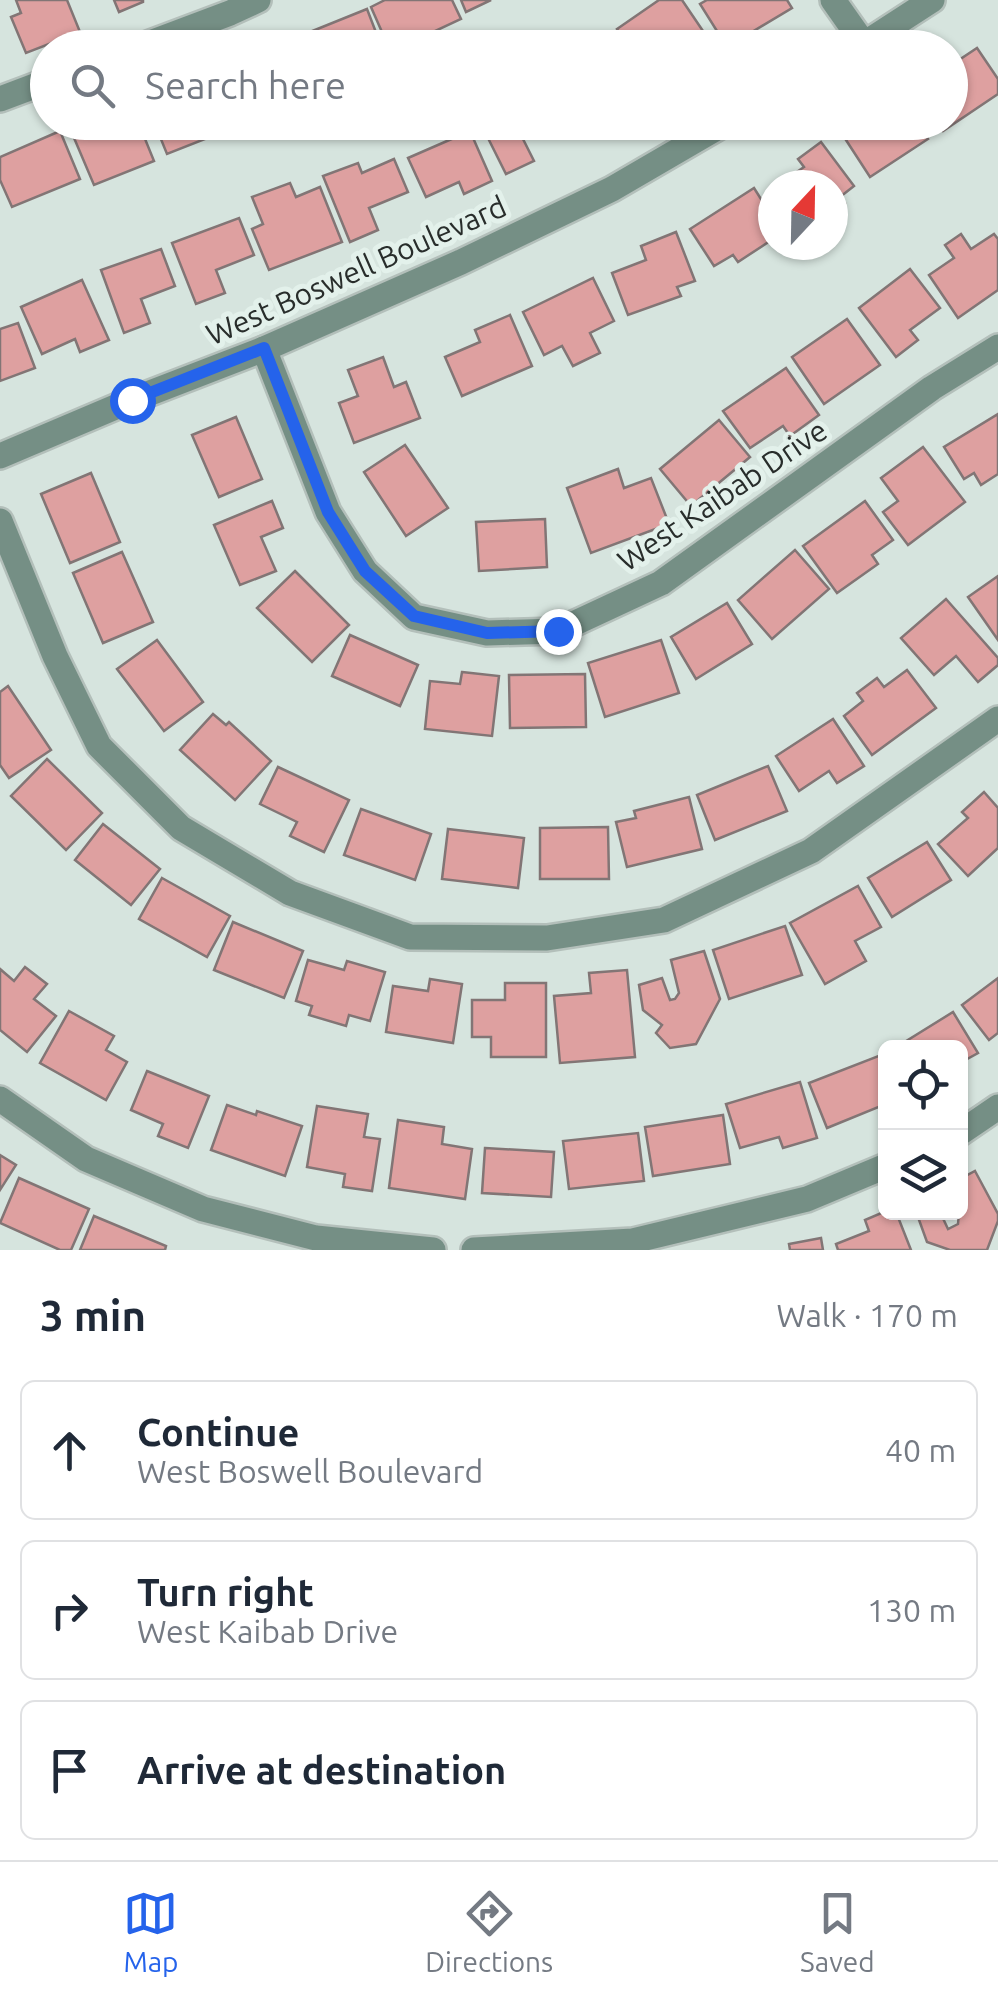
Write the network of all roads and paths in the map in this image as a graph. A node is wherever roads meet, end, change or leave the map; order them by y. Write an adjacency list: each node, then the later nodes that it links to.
1 (258, 0): 4 (street)
2 (832, 0): 5 (street)
3 (932, 0): 6 (street)
4 (185, 30)
5 (851, 30)
6 (886, 30)
7 (30, 88): 8 (street)
8 (0, 99)
9 (696, 140): 11 (street, West Boswell Boulevard)
10 (998, 347): 11 (street, West Kaibab Drive)
11 (264, 348): 12 (street, West Boswell Boulevard)
12 (0, 456)
13 (0, 521): 14 (street)
14 (998, 720)
15 (0, 1099): 19 (street)
16 (998, 1107): 17 (street)
17 (964, 1130)
18 (878, 1169): 20 (street)
19 (434, 1250)
20 (474, 1250)

